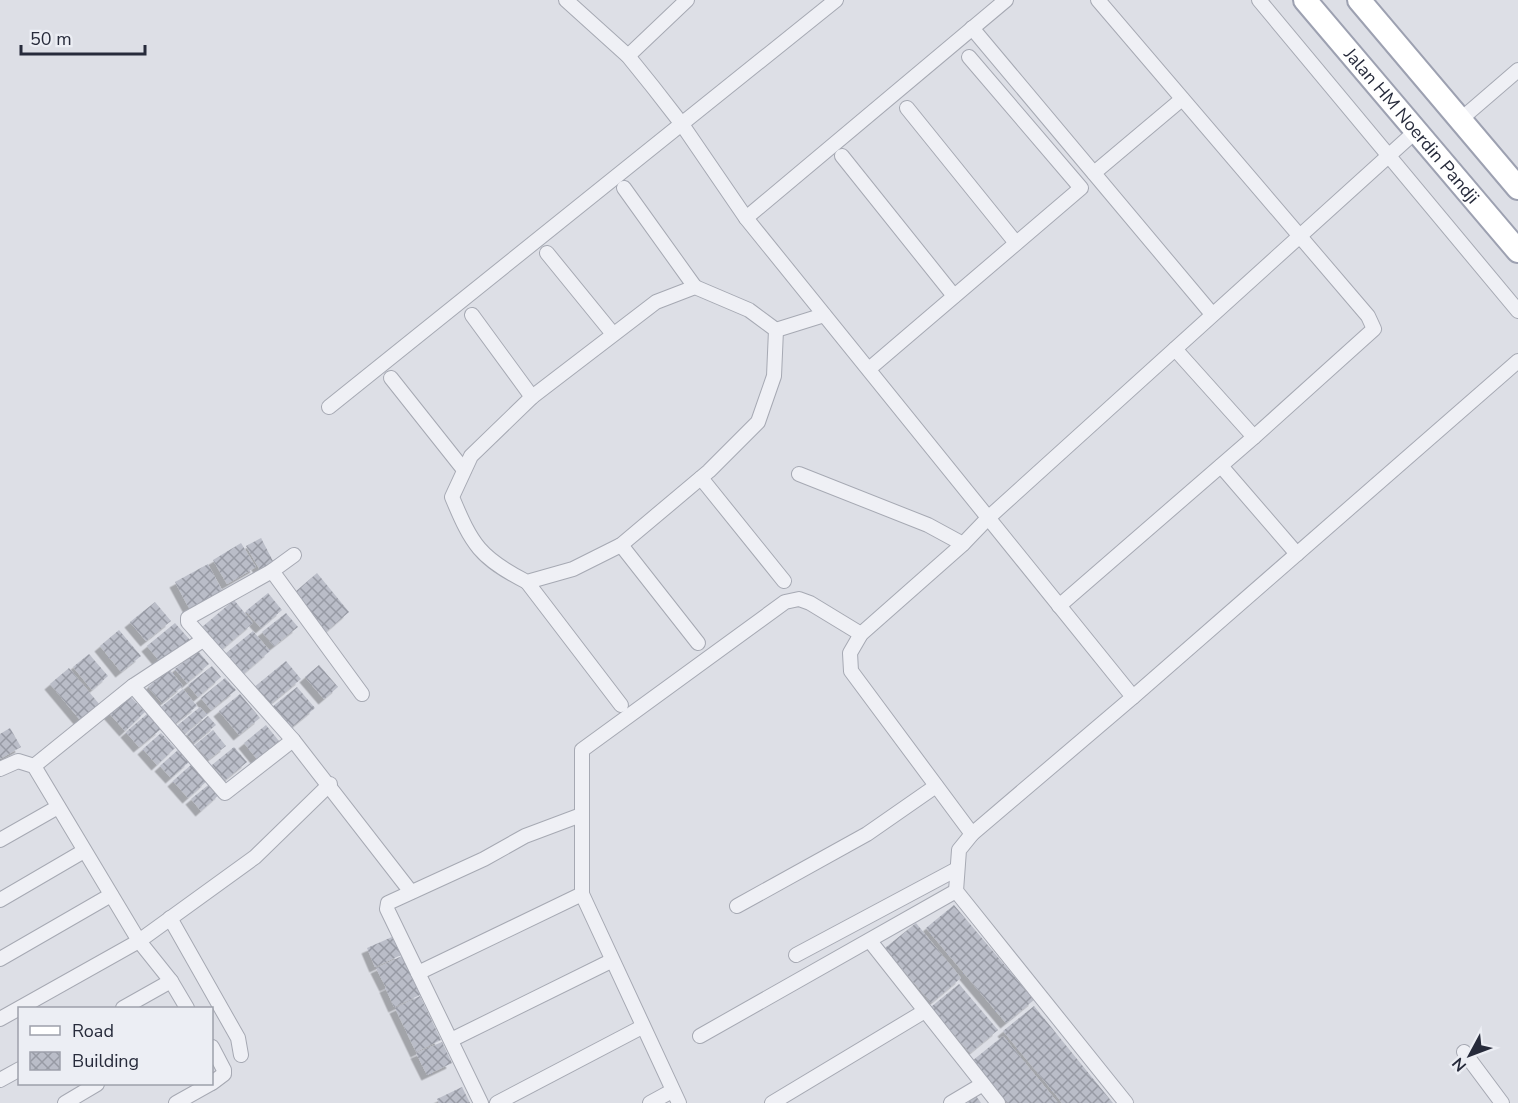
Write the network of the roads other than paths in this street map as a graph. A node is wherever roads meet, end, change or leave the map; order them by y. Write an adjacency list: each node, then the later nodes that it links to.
1 (566, 0): 10 (street)
2 (687, 0): 10 (street)
3 (837, 0): 16 (street)
4 (1006, 0): 9 (street)
5 (1098, 0): 13 (street)
6 (1259, 0): 19 (street)
7 (1305, 0): 17 (main road, Jalan HM Noerdin Pandji)
8 (1359, 0): 15 (main road)
9 (972, 28): 20 (street); 23 (street)
10 (628, 56): 16 (street)
11 (969, 57): 25 (street)
12 (1518, 70): 15 (street)
13 (1182, 99): 20 (street); 24 (street)
14 (907, 108): 25 (street)
15 (1460, 120): 22 (main road)
16 (681, 123): 23 (street); 41 (street)
17 (1416, 131): 19 (street); 26 (main road, Jalan HM Noerdin Pandji)
18 (842, 156): 29 (street)
19 (1388, 156): 24 (street); 30 (street)
20 (1094, 173): 31 (street)
21 (624, 188): 28 (street)
22 (1518, 188)
23 (746, 218): 33 (street)
24 (1299, 236): 31 (street); 42 (street)
25 (1016, 243): 29 (street)
26 (1518, 251)
27 (547, 253): 35 (street)
28 (695, 287): 34 (street); 35 (street)
29 (954, 296): 38 (street)
30 (1518, 311)
31 (1212, 314): 36 (street)
32 (472, 315): 40 (street)
33 (824, 315): 34 (street); 38 (street)
34 (776, 330): 46 (street)
35 (613, 334): 40 (street)
36 (1175, 349): 42 (street); 47 (street)
37 (1518, 361): 50 (street)
38 (868, 369): 47 (street)
39 (391, 378): 44 (street)
40 (532, 397): 44 (street)
41 (329, 407)
42 (1254, 437): 43 (street)
43 (1221, 466): 50 (street); 55 (street)
44 (464, 470): 54 (street)
45 (799, 474): 49 (street)
46 (701, 478): 48 (street); 53 (street)
47 (987, 519): 49 (street); 55 (street)
48 (621, 544): 54 (street); 58 (street)
49 (963, 544): 56 (street)
50 (1297, 554): 61 (street)
51 (294, 555): 52 (street)
52 (272, 571): 57 (street); 60 (street)
53 (784, 581)
54 (527, 582): 62 (street)
55 (1059, 606): 61 (street)
56 (861, 634): 67 (street); 69 (street)
57 (202, 640): 59 (street); 63 (street)
58 (698, 643)
59 (133, 686): 63 (street); 64 (street)
60 (362, 694)
61 (1133, 698): 70 (street)
62 (621, 705)
63 (293, 740): 66 (street)
64 (34, 766): 65 (street); 68 (street)
65 (0, 769)
66 (330, 784): 74 (street); 80 (street)
67 (936, 786): 70 (street); 79 (street)
68 (58, 807): 71 (street); 72 (street)
69 (581, 815): 74 (street); 76 (street)
70 (972, 834): 73 (street)
71 (0, 840)
72 (84, 851): 77 (street); 78 (street)
73 (957, 869): 75 (street); 83 (street)
74 (411, 891): 86 (street)
75 (956, 891): 82 (street); 115 (street)
76 (582, 894): 85 (street); 86 (street)
77 (111, 895): 81 (street); 84 (street)
78 (0, 900)
79 (737, 906)
80 (170, 918): 81 (street); 99 (street)
81 (139, 941): 87 (street); 88 (street)
82 (870, 941): 92 (street); 95 (street)
83 (796, 955)
84 (0, 959)
85 (611, 961): 94 (street); 96 (street)
86 (418, 973): 96 (street)
87 (171, 981): 89 (street); 90 (street)
88 (21, 1007)
89 (125, 1007)
90 (186, 1007)
91 (18, 1009): 93 (street)
92 (925, 1011): 103 (street); 112 (street)
93 (0, 1019)
94 (642, 1027): 106 (street); 110 (street)
95 (700, 1036)
96 (451, 1040): 109 (street)
97 (213, 1049): 102 (street)
98 (1464, 1052): 116 (street)
99 (241, 1055)
100 (18, 1070): 101 (street)
101 (0, 1080)
102 (213, 1082)
103 (983, 1084): 113 (street); 114 (street)
104 (94, 1085): 107 (street)
105 (208, 1085): 108 (street)
106 (676, 1097): 111 (street)
107 (64, 1103)
108 (176, 1103)
109 (481, 1103)
110 (497, 1103)
111 (650, 1103)
112 (772, 1103)
113 (951, 1103)
114 (998, 1103)
115 (1126, 1103)
116 (1502, 1103)

